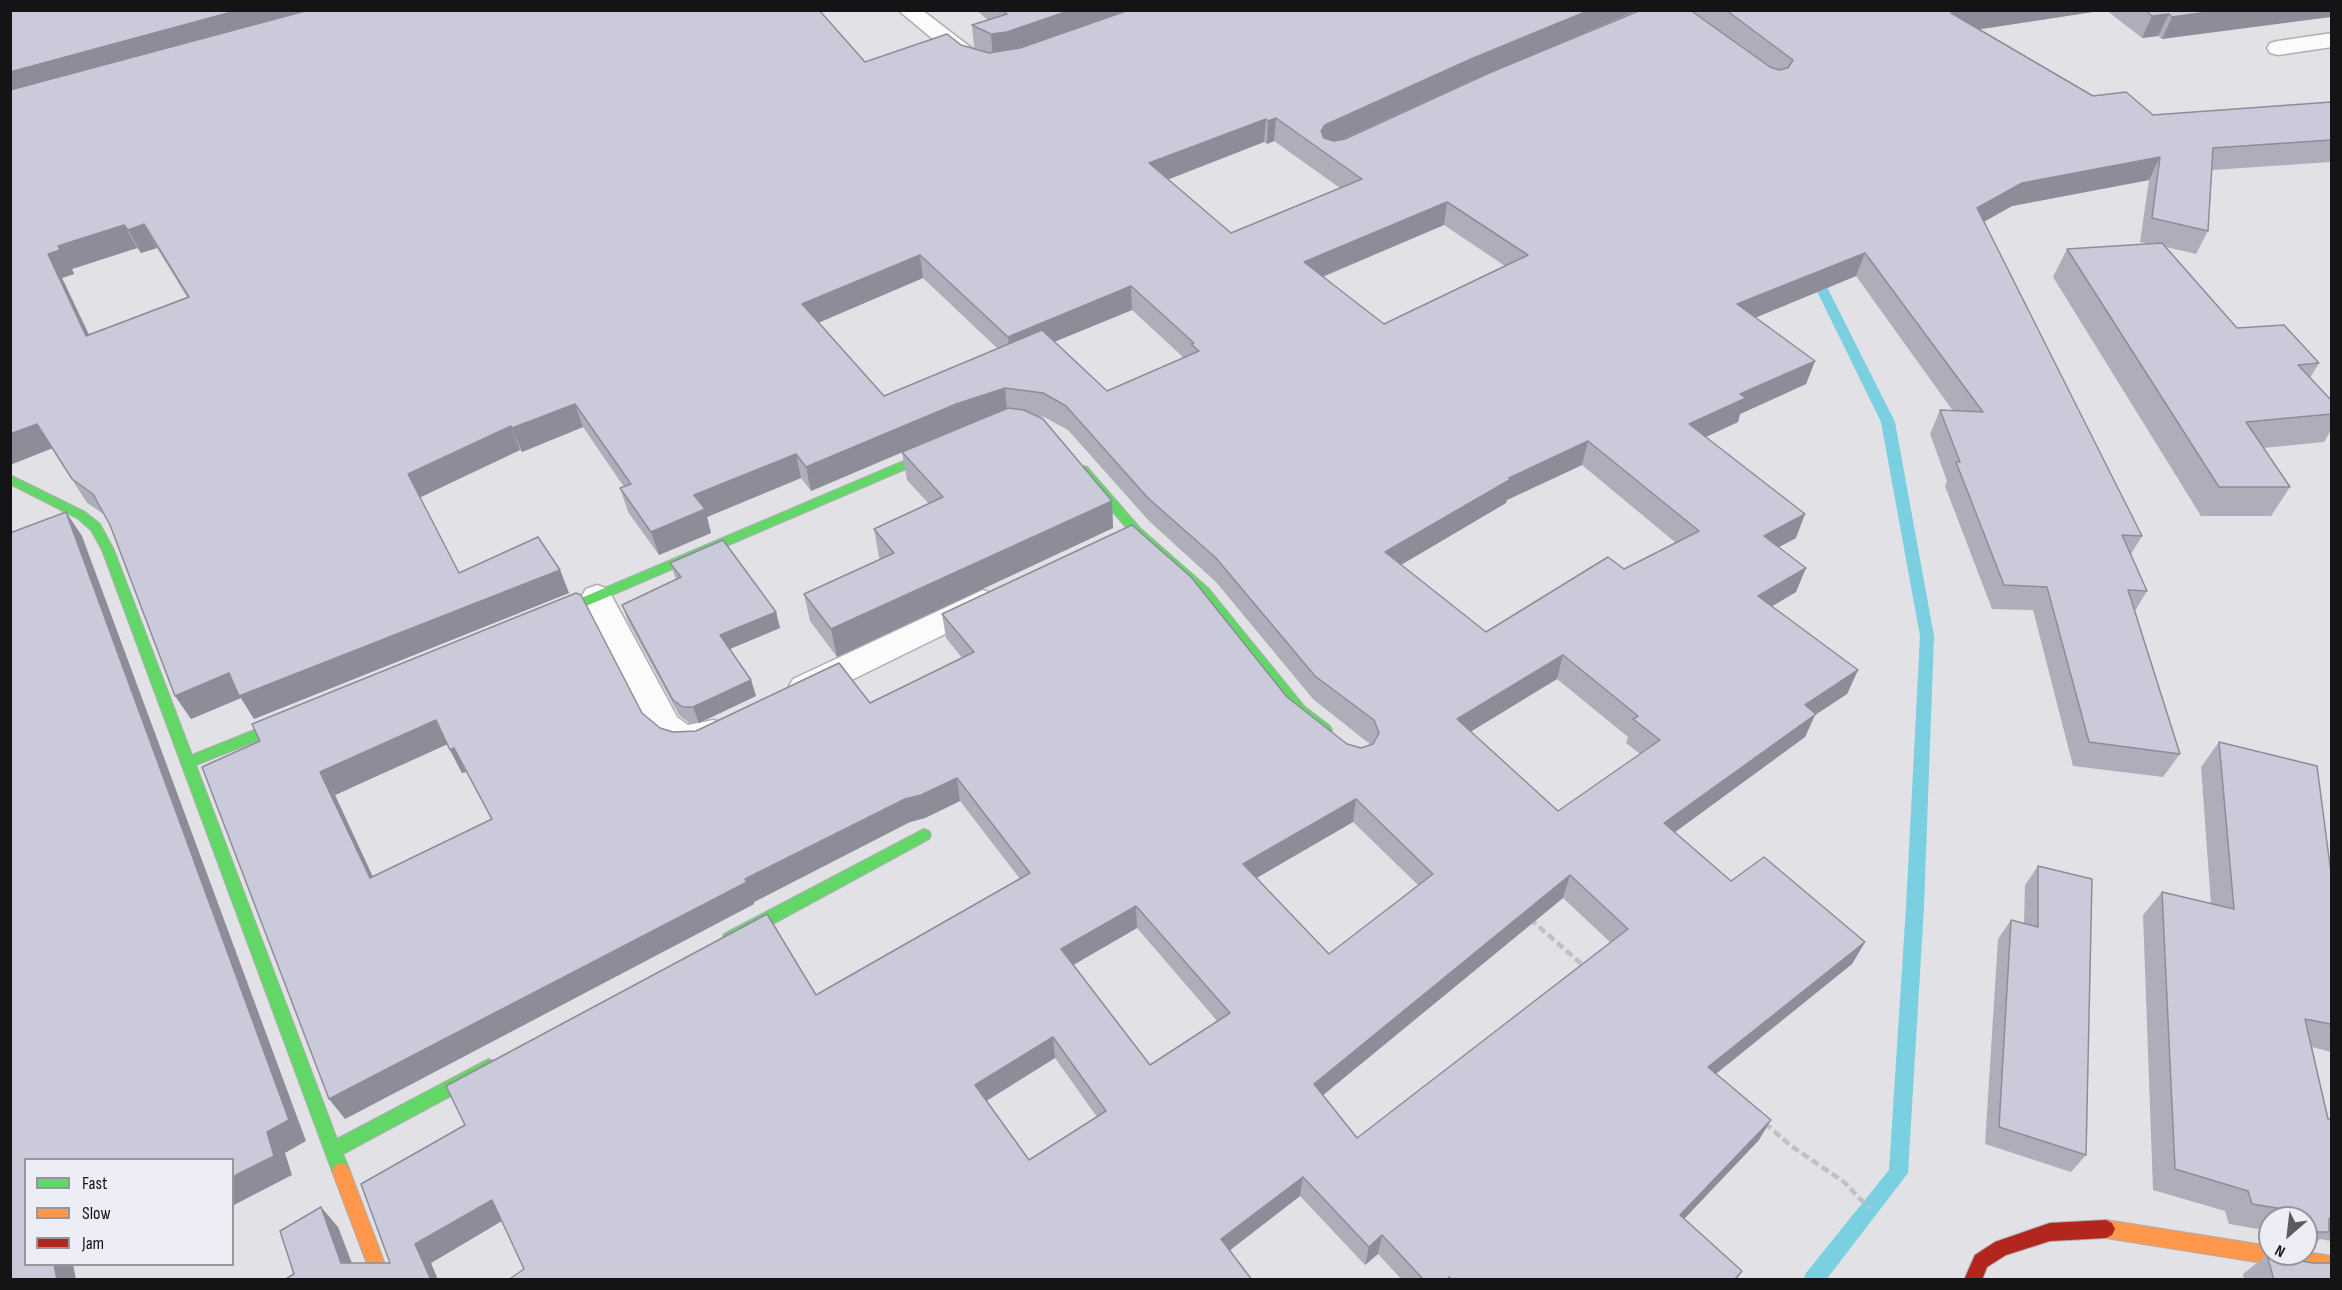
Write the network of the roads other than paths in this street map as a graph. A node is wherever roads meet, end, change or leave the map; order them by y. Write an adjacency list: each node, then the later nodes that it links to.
1 (908, 10): 4 (street)
2 (2331, 40): 3 (street)
3 (2278, 48)
4 (1002, 64)
5 (959, 442): 11 (street)
6 (1070, 455): 8 (street)
7 (10, 479): 17 (street)
8 (1136, 531): 9 (street); 16 (street)
9 (1104, 545)
10 (1008, 590): 13 (street)
11 (597, 597): 12 (street); 15 (street)
12 (531, 624)
13 (776, 702)
14 (309, 714): 17 (street)
15 (745, 717)
16 (1332, 736)
17 (188, 763): 21 (street)
18 (924, 836): 19 (street)
19 (713, 948)
20 (502, 1060): 21 (street)
21 (333, 1150): 23 (street)
22 (2331, 1265): 24 (street)
23 (382, 1280)
24 (1973, 1280)

